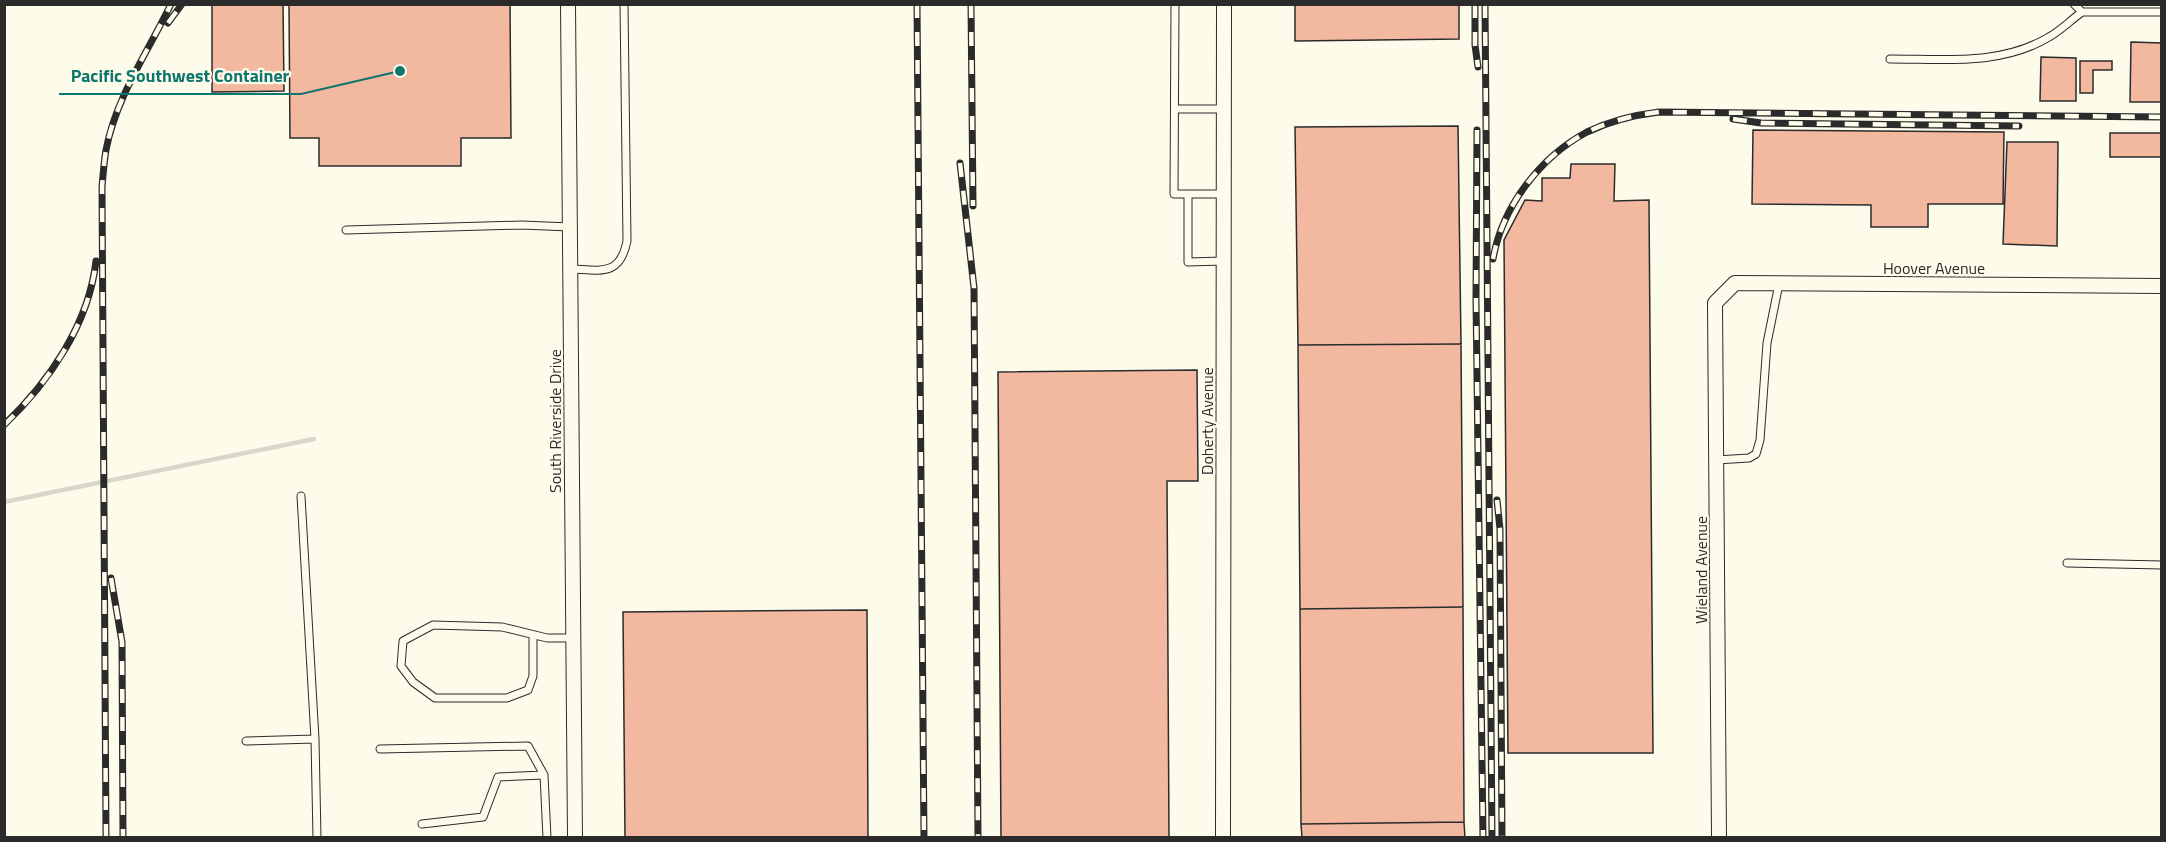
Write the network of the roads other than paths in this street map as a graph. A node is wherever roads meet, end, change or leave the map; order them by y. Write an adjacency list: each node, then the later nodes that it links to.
1 (568, 4): 13 (street, South Riverside Drive)
2 (624, 4): 16 (lane)
3 (1175, 4): 9 (lane)
4 (1224, 4): 10 (street, Doherty Avenue)
5 (2074, 4): 6 (lane)
6 (2082, 12): 7 (lane); 8 (lane)
7 (2162, 12)
8 (1890, 59)
9 (1175, 109): 10 (lane); 11 (lane)
10 (1224, 109): 12 (street, Doherty Avenue)
11 (1188, 194): 12 (lane); 15 (lane)
12 (1224, 194): 15 (street, Doherty Avenue)
13 (570, 227): 14 (lane); 16 (street, South Riverside Drive)
14 (346, 230)
15 (1224, 261): 34 (street, Doherty Avenue)
16 (570, 269): 25 (street, South Riverside Drive)
17 (1779, 284): 18 (street, Hoover Avenue); 19 (street, Hoover Avenue); 20 (lane)
18 (2162, 286)
19 (1715, 303): 20 (street, Wieland Avenue)
20 (1716, 460): 35 (street, Wieland Avenue)
21 (300, 496): 26 (lane)
22 (2067, 563): 23 (lane)
23 (2162, 565)
24 (533, 634): 24 (lane); 25 (lane)
25 (574, 638): 33 (street, South Riverside Drive)
26 (315, 739): 27 (lane); 31 (lane)
27 (246, 741)
28 (380, 749): 29 (lane)
29 (544, 775): 30 (lane); 32 (lane)
30 (422, 824)
31 (317, 837)
32 (547, 837)
33 (575, 837)
34 (1223, 837)
35 (1719, 837)

